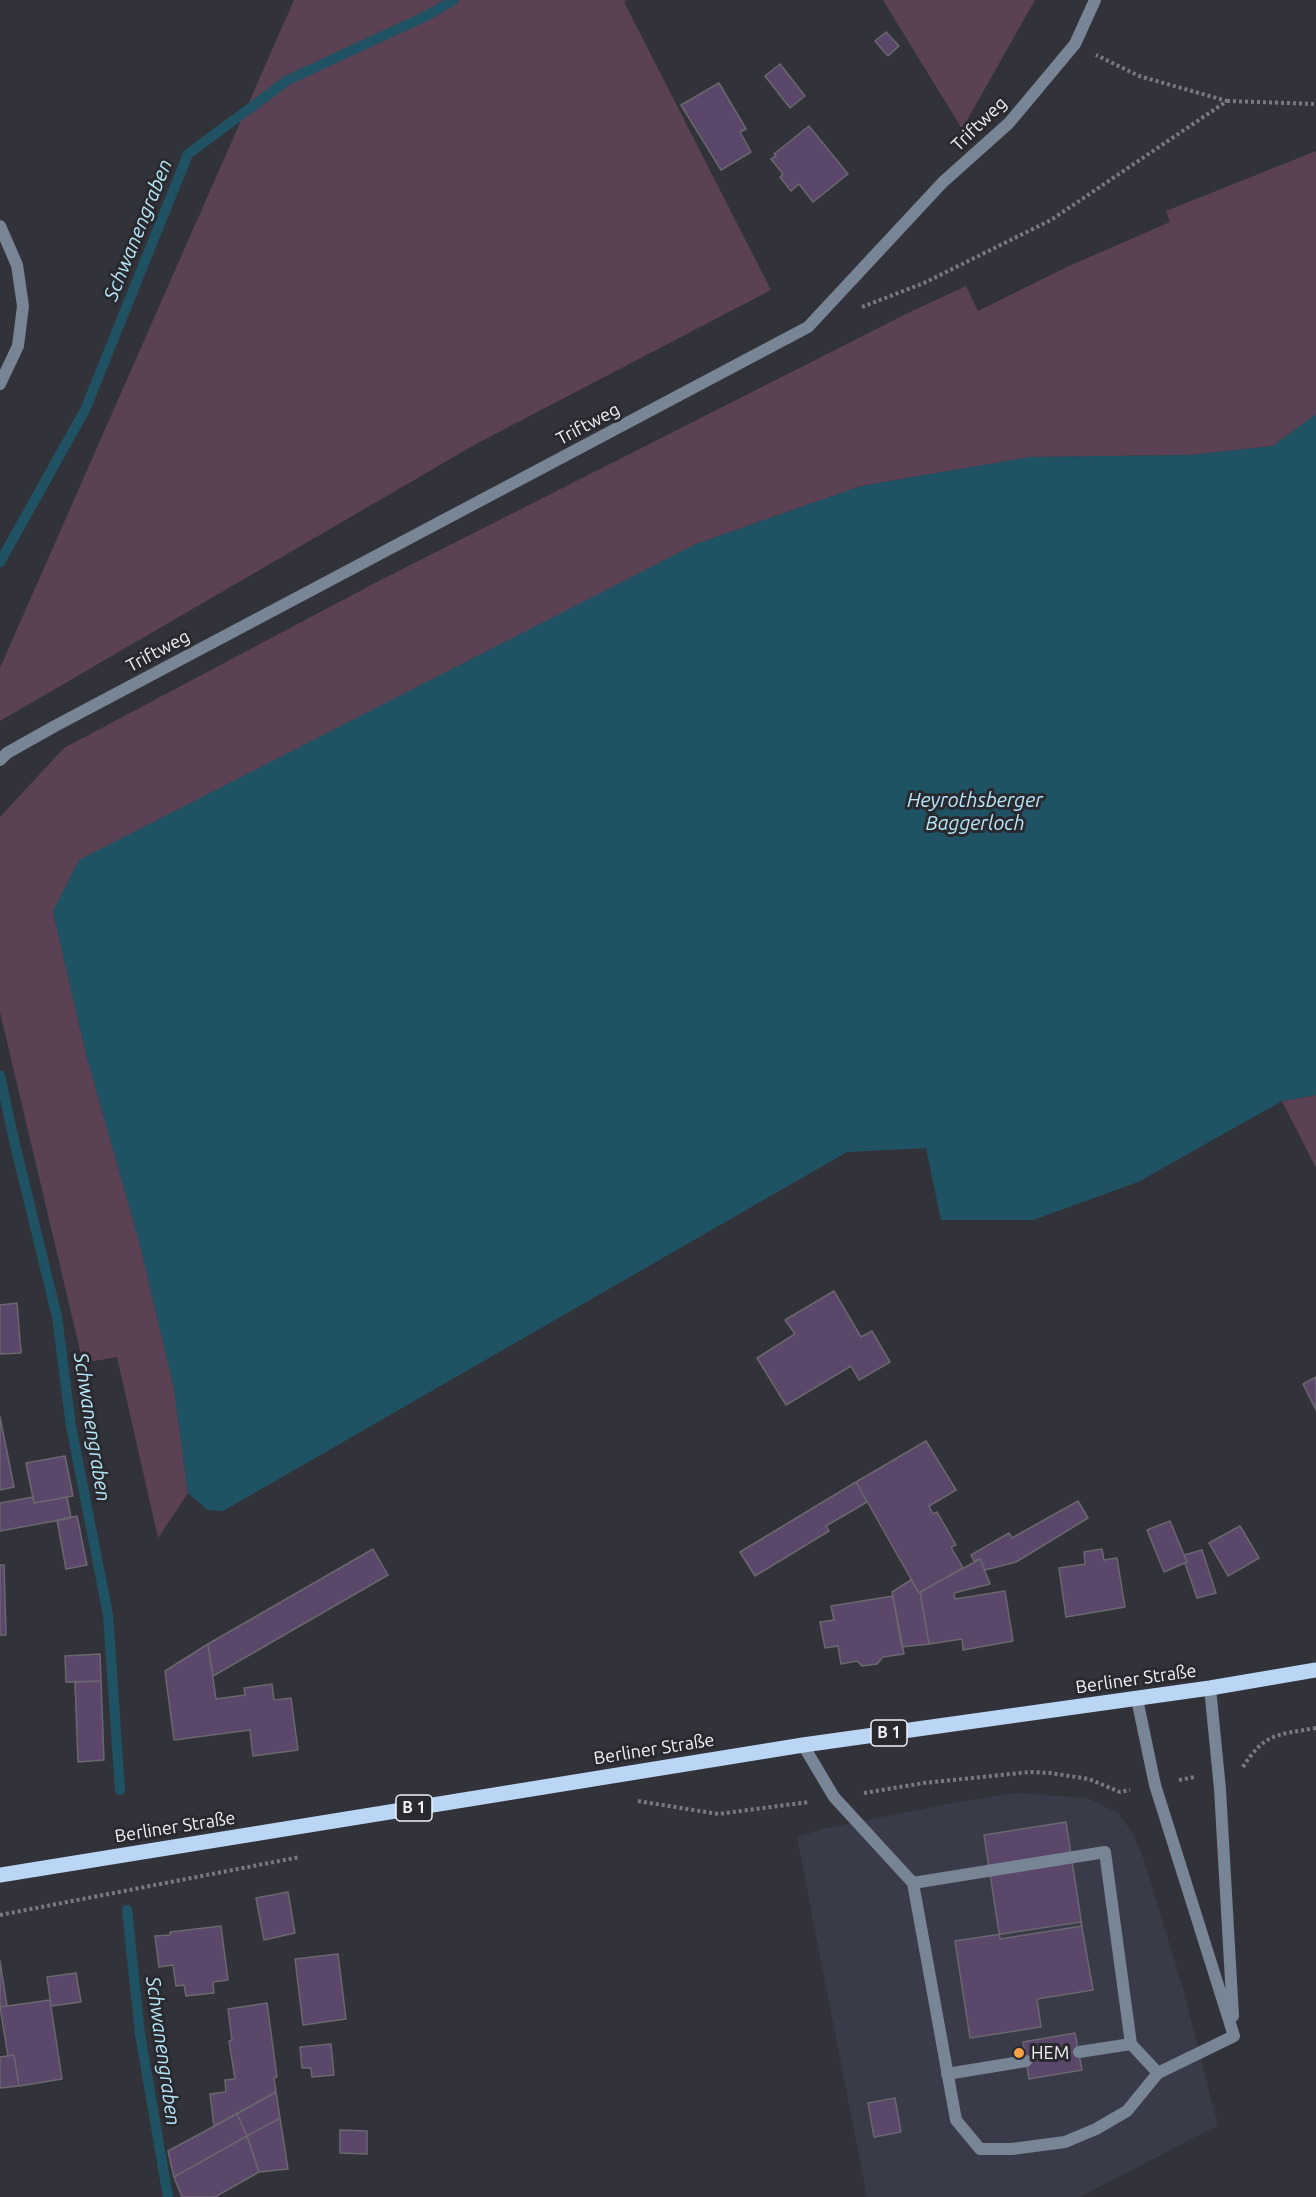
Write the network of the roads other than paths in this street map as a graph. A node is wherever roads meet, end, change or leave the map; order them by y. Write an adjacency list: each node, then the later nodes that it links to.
1 (1095, 0): 4 (lane, Triftweg)
2 (0, 226): 3 (lane)
3 (0, 384)
4 (0, 760)
5 (1316, 1670): 6 (main road, Berliner Straße / B 1)
6 (1210, 1688): 7 (main road, Berliner Straße / B 1); 11 (lane)
7 (1137, 1699): 8 (main road, Berliner Straße / B 1); 11 (lane)
8 (803, 1745): 9 (main road, Berliner Straße / B 1); 10 (lane)
9 (0, 1875)
10 (913, 1883): 12 (lane); 15 (lane)
11 (1234, 2036): 16 (lane)
12 (1131, 2044): 13 (lane); 16 (lane)
13 (1079, 2052)
14 (1026, 2061): 15 (lane)
15 (947, 2073): 16 (lane)
16 (1158, 2073)

